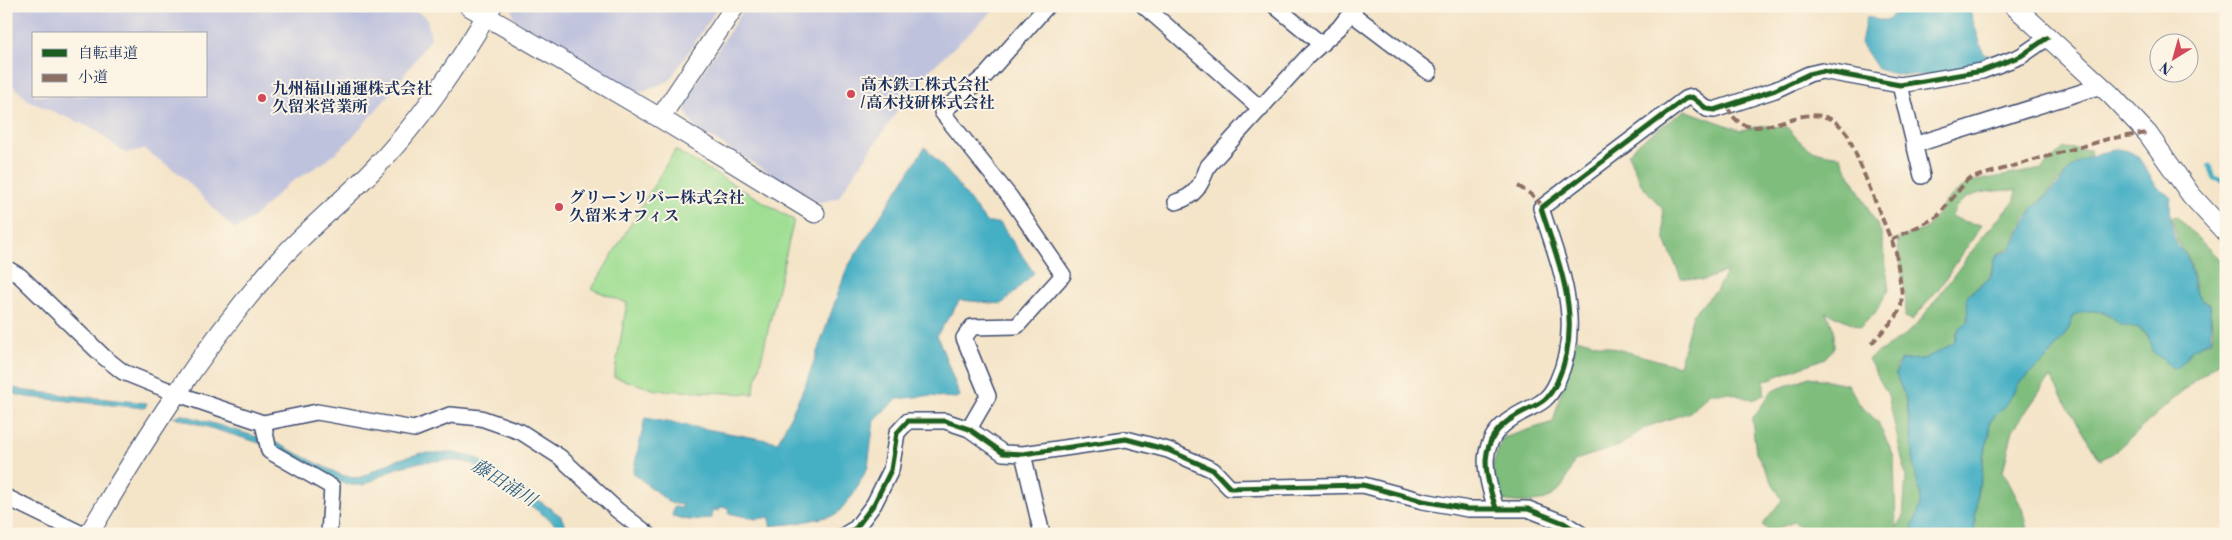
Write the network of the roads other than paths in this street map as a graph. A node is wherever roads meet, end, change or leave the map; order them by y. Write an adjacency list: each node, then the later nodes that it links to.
1 (469, 6): 8 (street)
2 (735, 6): 15 (street)
3 (1047, 6): 23 (street)
4 (1144, 6): 14 (street)
5 (1275, 6): 10 (street)
6 (2014, 6): 9 (street)
7 (1354, 10): 10 (street); 11 (street)
8 (489, 11): 15 (street); 22 (street)
9 (2047, 38): 12 (street); 13 (street)
10 (1321, 44): 14 (street)
11 (1429, 72)
12 (1900, 85): 16 (street); 27 (street)
13 (2101, 86): 16 (street); 20 (street)
14 (1261, 109): 18 (street)
15 (660, 118): 19 (street)
16 (1914, 145): 17 (street)
17 (1922, 176)
18 (1176, 202)
19 (815, 212)
20 (2226, 233)
21 (6, 268): 22 (street)
22 (175, 393): 24 (street); 29 (street)
23 (969, 428): 25 (street); 32 (street)
24 (265, 429): 30 (street); 31 (street)
25 (1023, 454): 27 (street); 33 (street)
26 (6, 497): 28 (street)
27 (1496, 508): 34 (street)
28 (82, 534)
29 (89, 534)
30 (329, 534)
31 (648, 534)
32 (846, 534)
33 (1042, 534)
34 (1581, 534)

